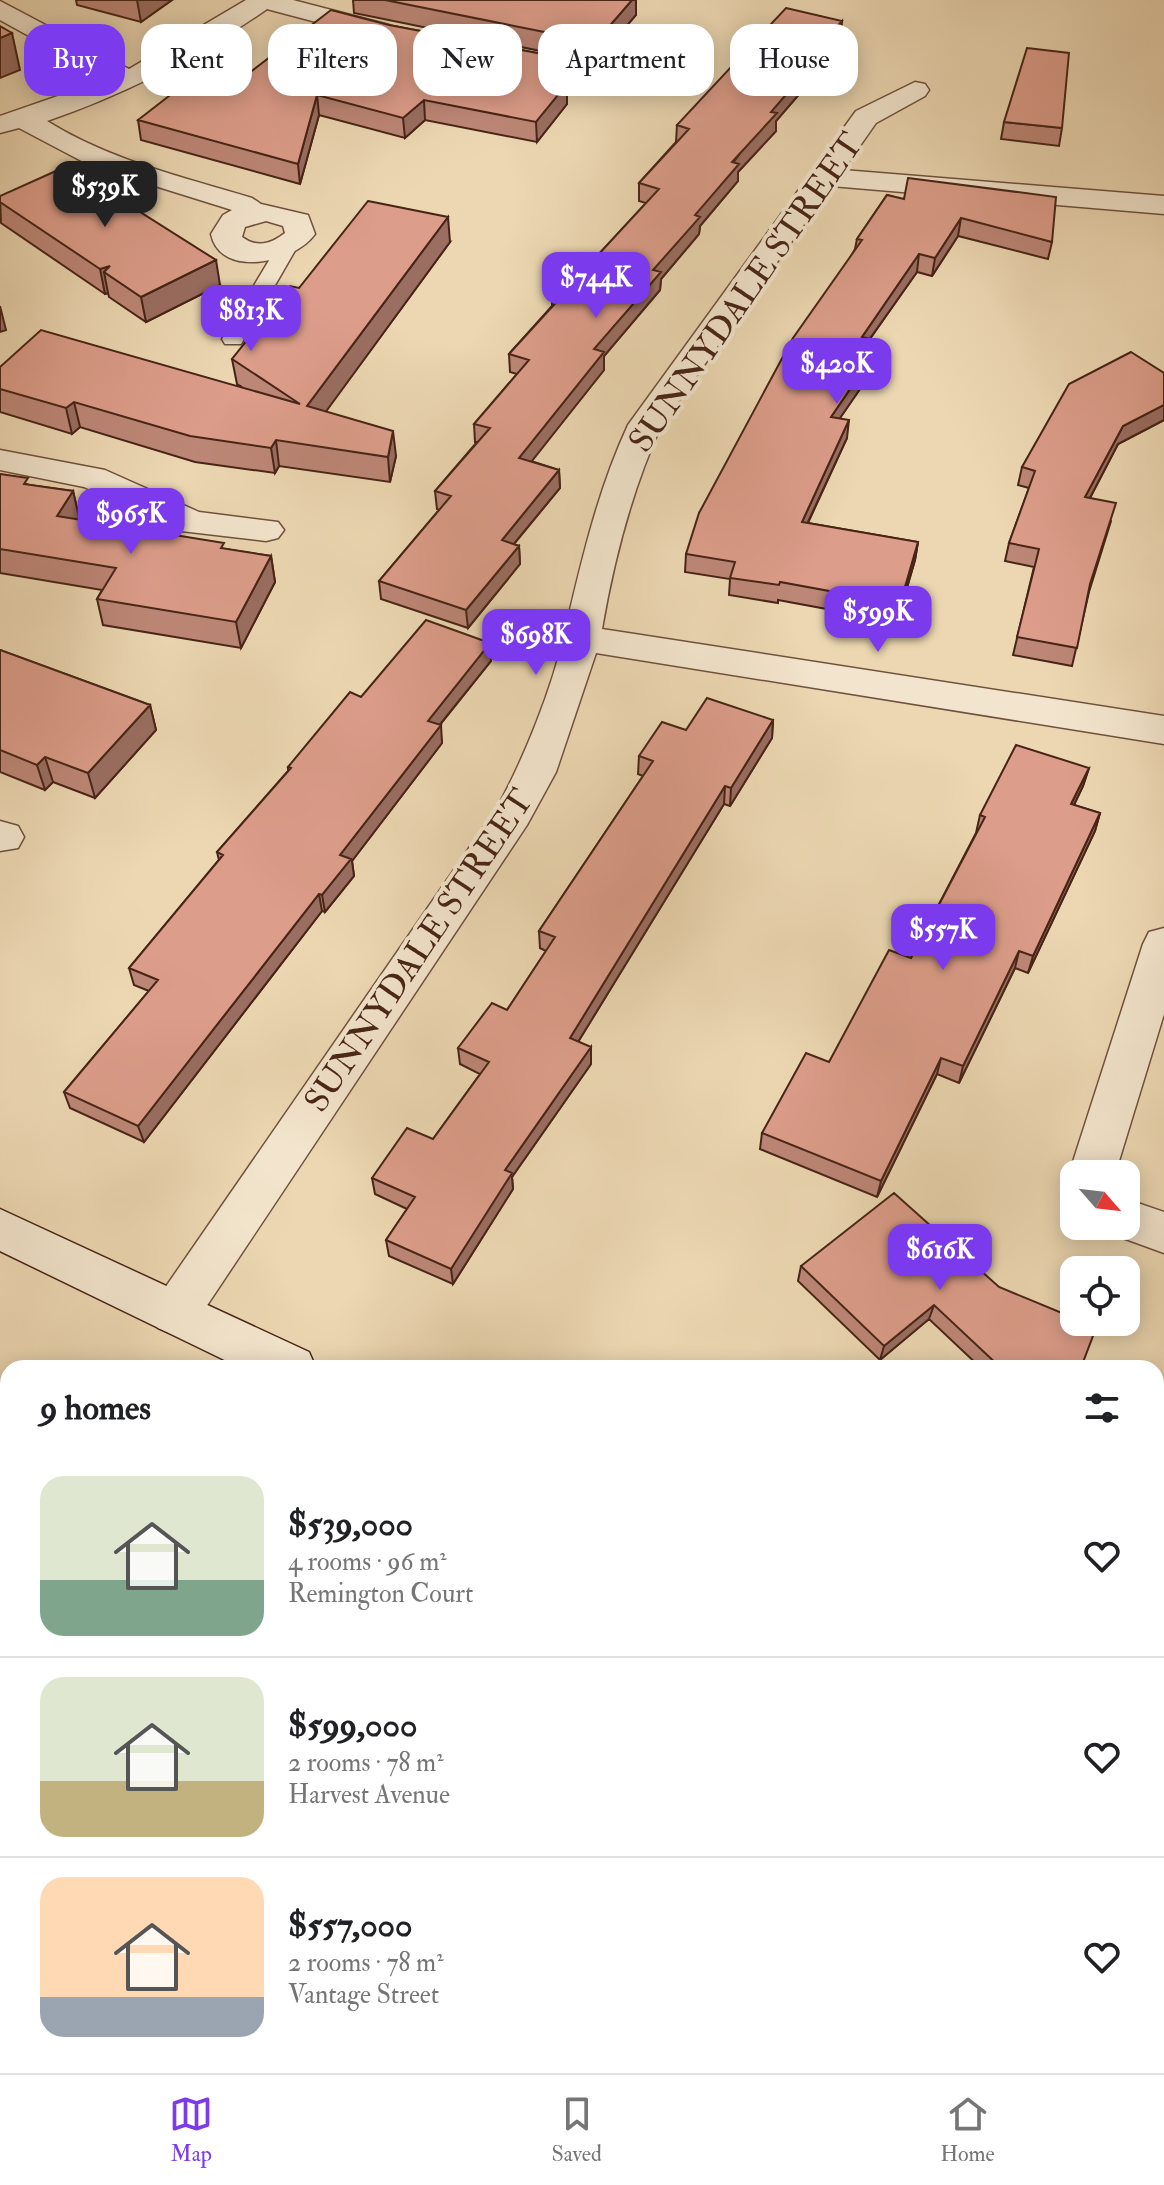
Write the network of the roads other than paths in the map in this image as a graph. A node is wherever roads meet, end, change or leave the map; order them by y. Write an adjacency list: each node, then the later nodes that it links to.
1 (263, 0): 3 (street); 4 (street)
2 (10, 6): 4 (street)
3 (407, 37)
4 (129, 80): 6 (street)
5 (915, 90): 7 (street, SUNNYDALE STREET)
6 (12, 122): 9 (street)
7 (823, 177): 8 (street); 13 (street, SUNNYDALE STREET)
8 (1164, 205)
9 (287, 247): 10 (lane)
10 (233, 339)
11 (0, 460): 12 (street)
12 (266, 530)
13 (582, 638): 14 (street); 20 (street, SUNNYDALE STREET)
14 (1164, 730)
15 (1164, 944): 16 (street)
16 (1096, 1160)
17 (1140, 1224): 19 (street)
18 (0, 1229): 20 (street)
19 (1164, 1233)
20 (175, 1313): 21 (street)
21 (274, 1360)

